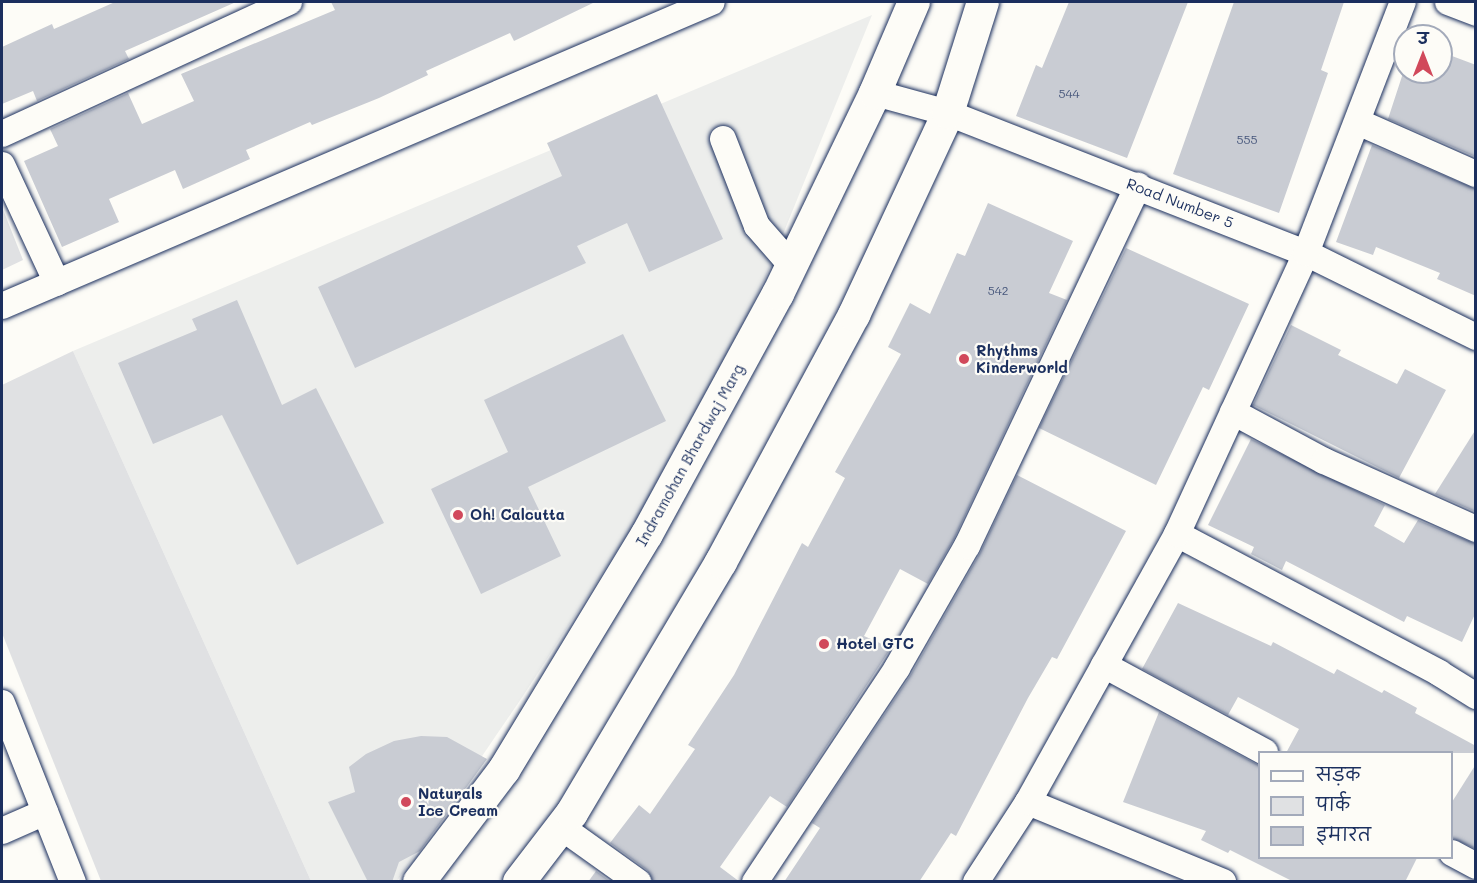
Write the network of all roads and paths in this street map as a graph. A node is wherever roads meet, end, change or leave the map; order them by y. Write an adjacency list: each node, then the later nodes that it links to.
1 (289, 2): 11 (street)
2 (914, 2): 8 (street, Indramohan Bhardwaj Marg)
3 (983, 2): 9 (street)
4 (1403, 2): 10 (street)
5 (1448, 2): 7 (street)
6 (701, 3): 18 (street)
7 (1476, 13)
8 (875, 93): 9 (street, Road Number 5); 17 (street, Indramohan Bhardwaj Marg)
9 (948, 113): 15 (street, Road Number 5); 30 (street)
10 (1358, 122): 14 (street); 16 (street)
11 (2, 134)
12 (723, 139): 17 (street)
13 (2, 165): 18 (street)
14 (1476, 174)
15 (1138, 186): 16 (street, Road Number 5); 39 (street)
16 (1306, 253): 20 (street, Road Number 5); 21 (street)
17 (792, 266): 36 (street, Indramohan Bhardwaj Marg)
18 (57, 283): 19 (street)
19 (2, 306)
20 (1476, 337)
21 (1233, 412): 22 (street); 23 (street)
22 (1476, 529)
23 (1177, 534): 24 (street); 25 (street)
24 (1104, 665): 27 (street); 28 (street)
25 (1476, 696)
26 (2, 703): 29 (street)
27 (1261, 751)
28 (1028, 802): 40 (street); 41 (street)
29 (45, 812): 31 (street); 35 (street)
30 (561, 827): 37 (street); 38 (street)
31 (2, 831)
32 (1453, 854): 33 (street)
33 (1476, 866)
34 (1476, 876): 42 (street)
35 (73, 882)
36 (419, 882)
37 (519, 882)
38 (638, 882)
39 (755, 882)
40 (976, 882)
41 (1223, 882)
42 (1470, 882)

